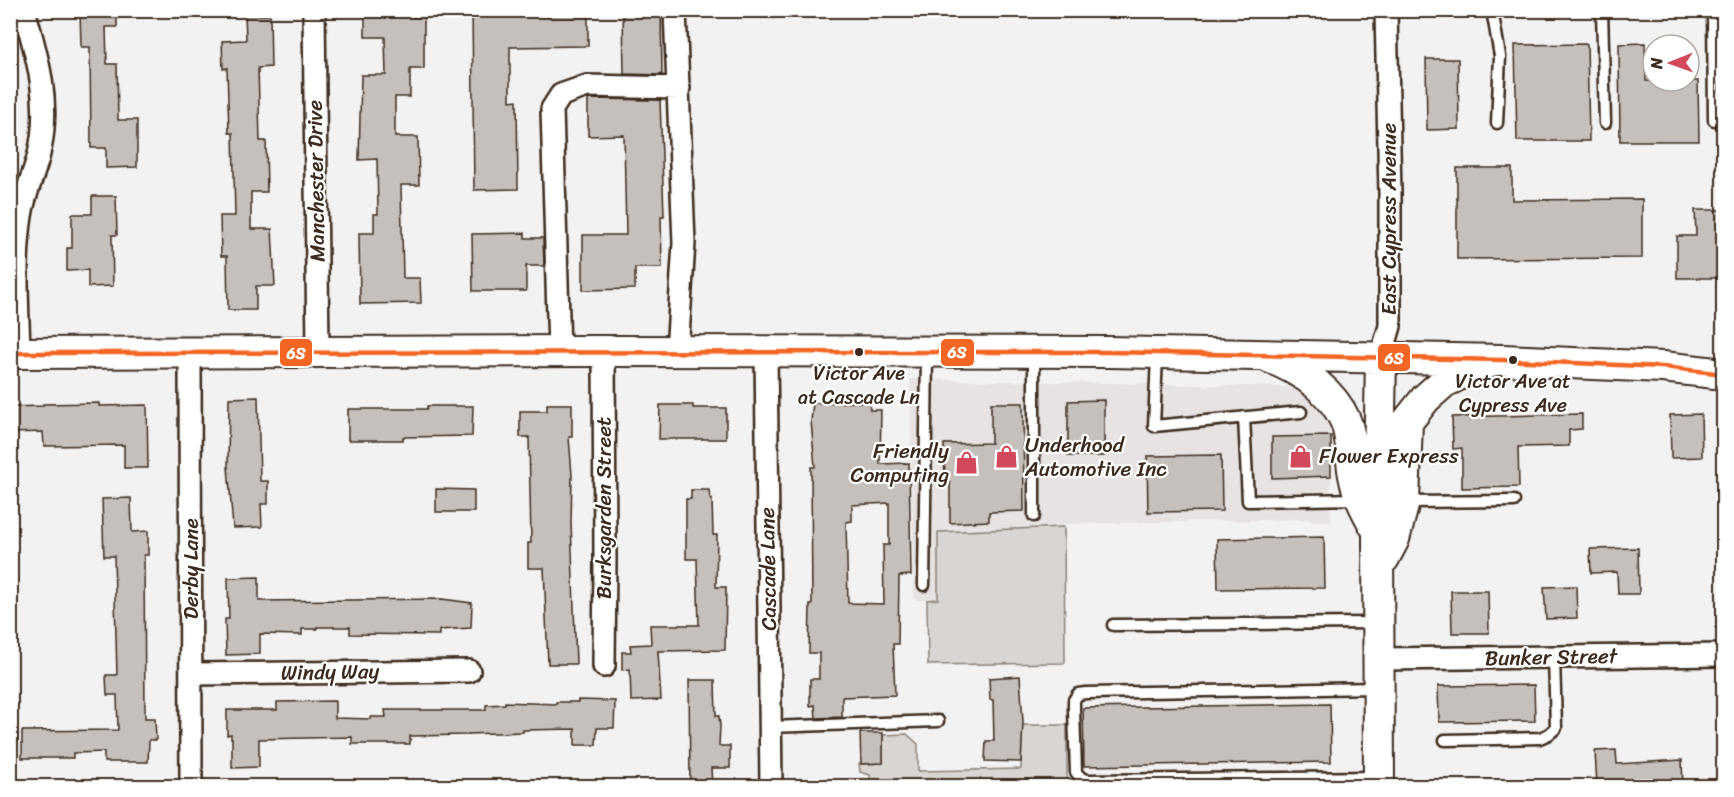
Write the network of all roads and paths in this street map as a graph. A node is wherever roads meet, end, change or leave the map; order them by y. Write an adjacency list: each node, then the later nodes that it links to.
1 (24, 10): 21 (street)
2 (314, 10): 12 (street, Manchester Drive)
3 (675, 10): 8 (street)
4 (1386, 10): 23 (street, East Cypress Avenue)
5 (1492, 10): 10 (lane)
6 (1602, 10): 11 (lane)
7 (1713, 10): 9 (lane)
8 (679, 88): 13 (street); 16 (street)
9 (1714, 120)
10 (1497, 123)
11 (1605, 123)
12 (318, 351): 13 (main road); 15 (main road)
13 (559, 351): 14 (main road)
14 (604, 351): 16 (main road); 39 (street, Burksgarden Street)
15 (190, 352): 21 (main road); 42 (street, Derby Lane)
16 (676, 352): 17 (main road)
17 (766, 352): 18 (main road); 44 (street, Cascade Lane)
18 (927, 352): 19 (main road); 34 (lane)
19 (1034, 352): 20 (main road); 31 (lane)
20 (1158, 352): 22 (main road); 27 (lane)
21 (15, 353)
22 (1260, 354): 23 (main road); 28 (main road)
23 (1381, 357): 24 (main road); 32 (main road, East Cypress Avenue)
24 (1503, 360): 25 (main road); 30 (main road)
25 (1724, 374)
26 (1301, 412): 27 (lane)
27 (1244, 417): 28 (lane)
28 (1361, 499): 32 (main road)
29 (1514, 501): 30 (lane)
30 (1404, 502): 33 (main road)
31 (1034, 516)
32 (1378, 531): 33 (main road, East Cypress Avenue)
33 (1378, 571): 35 (main road, East Cypress Avenue)
34 (924, 585)
35 (1378, 623): 36 (lane); 41 (main road, East Cypress Avenue)
36 (1113, 625)
37 (1724, 655): 38 (street, Bunker Street)
38 (1554, 657): 41 (street, Bunker Street); 45 (lane)
39 (604, 666)
40 (469, 671): 42 (street, Windy Way)
41 (1379, 673): 46 (main road, East Cypress Avenue); 46 (lane)
42 (191, 674): 47 (street, Derby Lane)
43 (938, 721): 44 (lane)
44 (770, 727): 48 (street, Cascade Lane)
45 (1445, 740)
46 (1379, 782)
47 (191, 786)
48 (771, 786)

